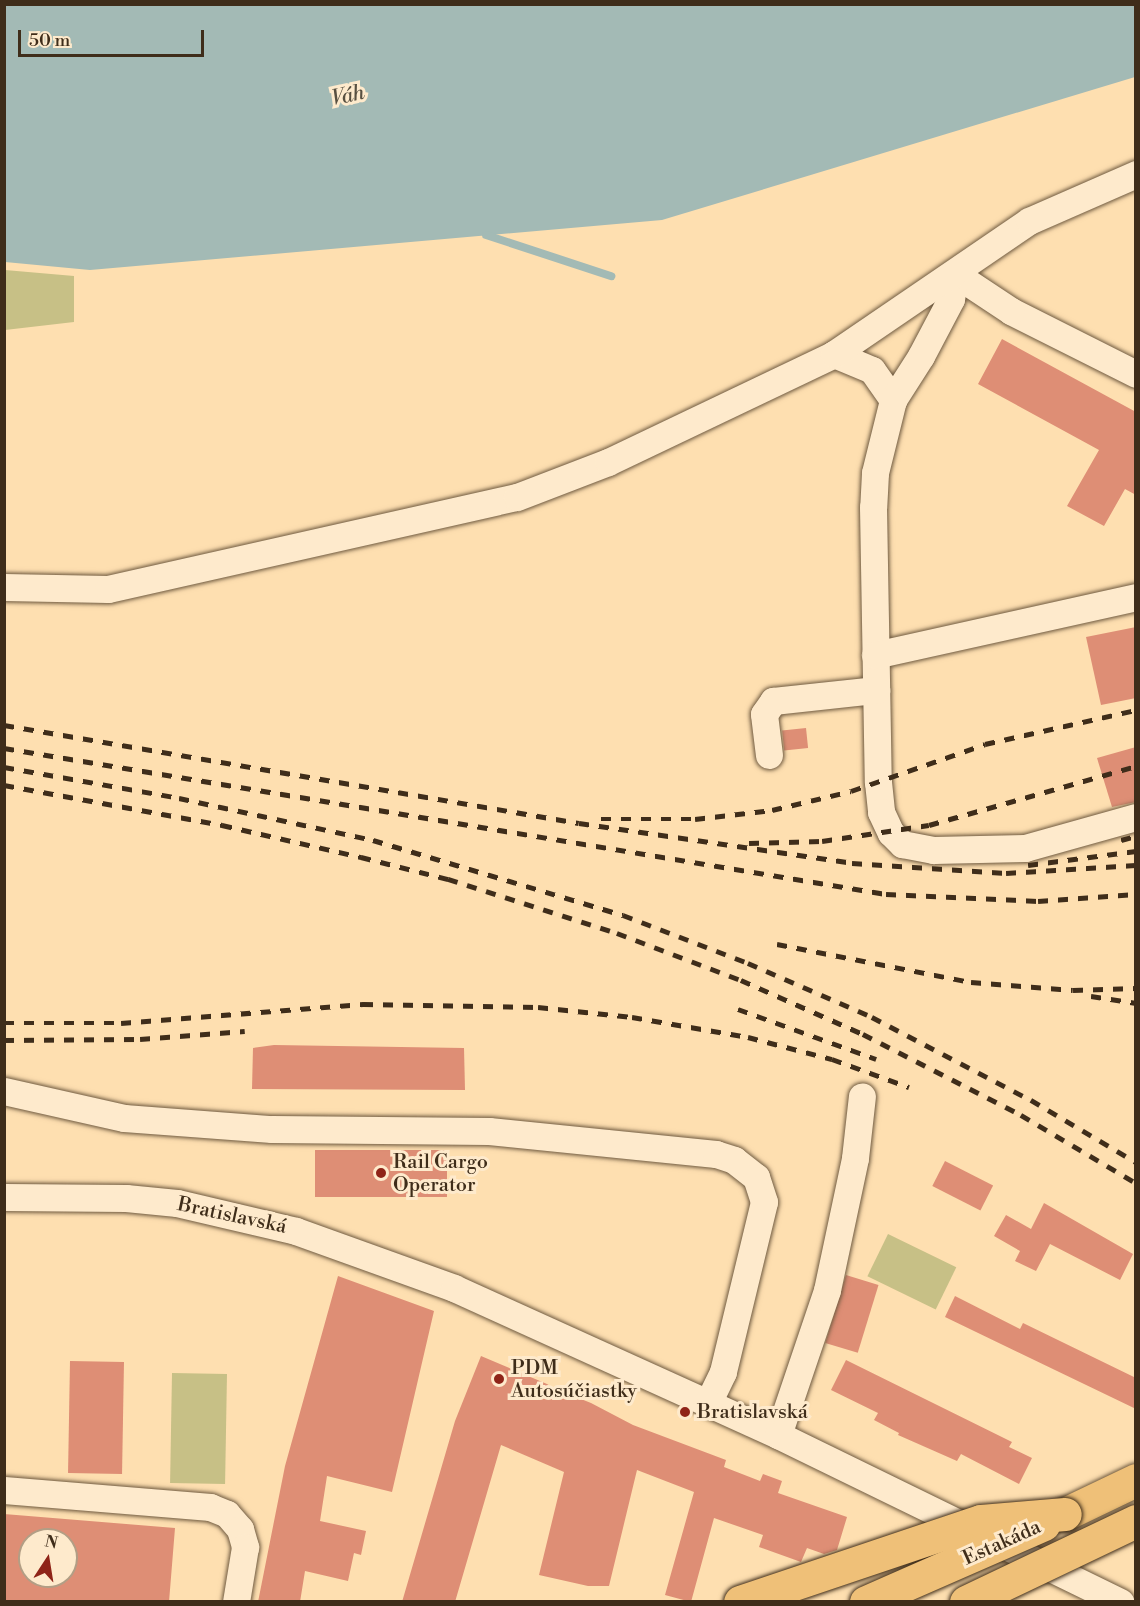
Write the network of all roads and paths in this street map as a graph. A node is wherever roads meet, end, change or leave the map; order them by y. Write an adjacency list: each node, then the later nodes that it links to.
1 (1136, 174): 2 (street)
2 (955, 274): 3 (street); 4 (street); 5 (street)
3 (834, 354): 5 (street); 6 (street)
4 (1136, 374)
5 (893, 400): 8 (street)
6 (4, 587)
7 (1136, 597): 8 (street)
8 (874, 655): 9 (street)
9 (876, 690): 10 (street); 11 (street)
10 (769, 755)
11 (1136, 817)
12 (4, 1091): 15 (street)
13 (862, 1096): 16 (street)
14 (4, 1197): 15 (street, Bratislavská)
15 (708, 1403): 16 (street, Bratislavská)
16 (777, 1435): 21 (street, Bratislavská)
17 (1136, 1480): 19 (main road, Estakáda)
18 (4, 1490): 22 (street)
19 (1065, 1514): 23 (main road, bridge); 24 (main road, Estakáda, bridge)
20 (1136, 1521): 25 (main road, Estakáda, bridge)
21 (1124, 1596)
22 (236, 1602)
23 (740, 1602)
24 (866, 1602)
25 (966, 1602)

